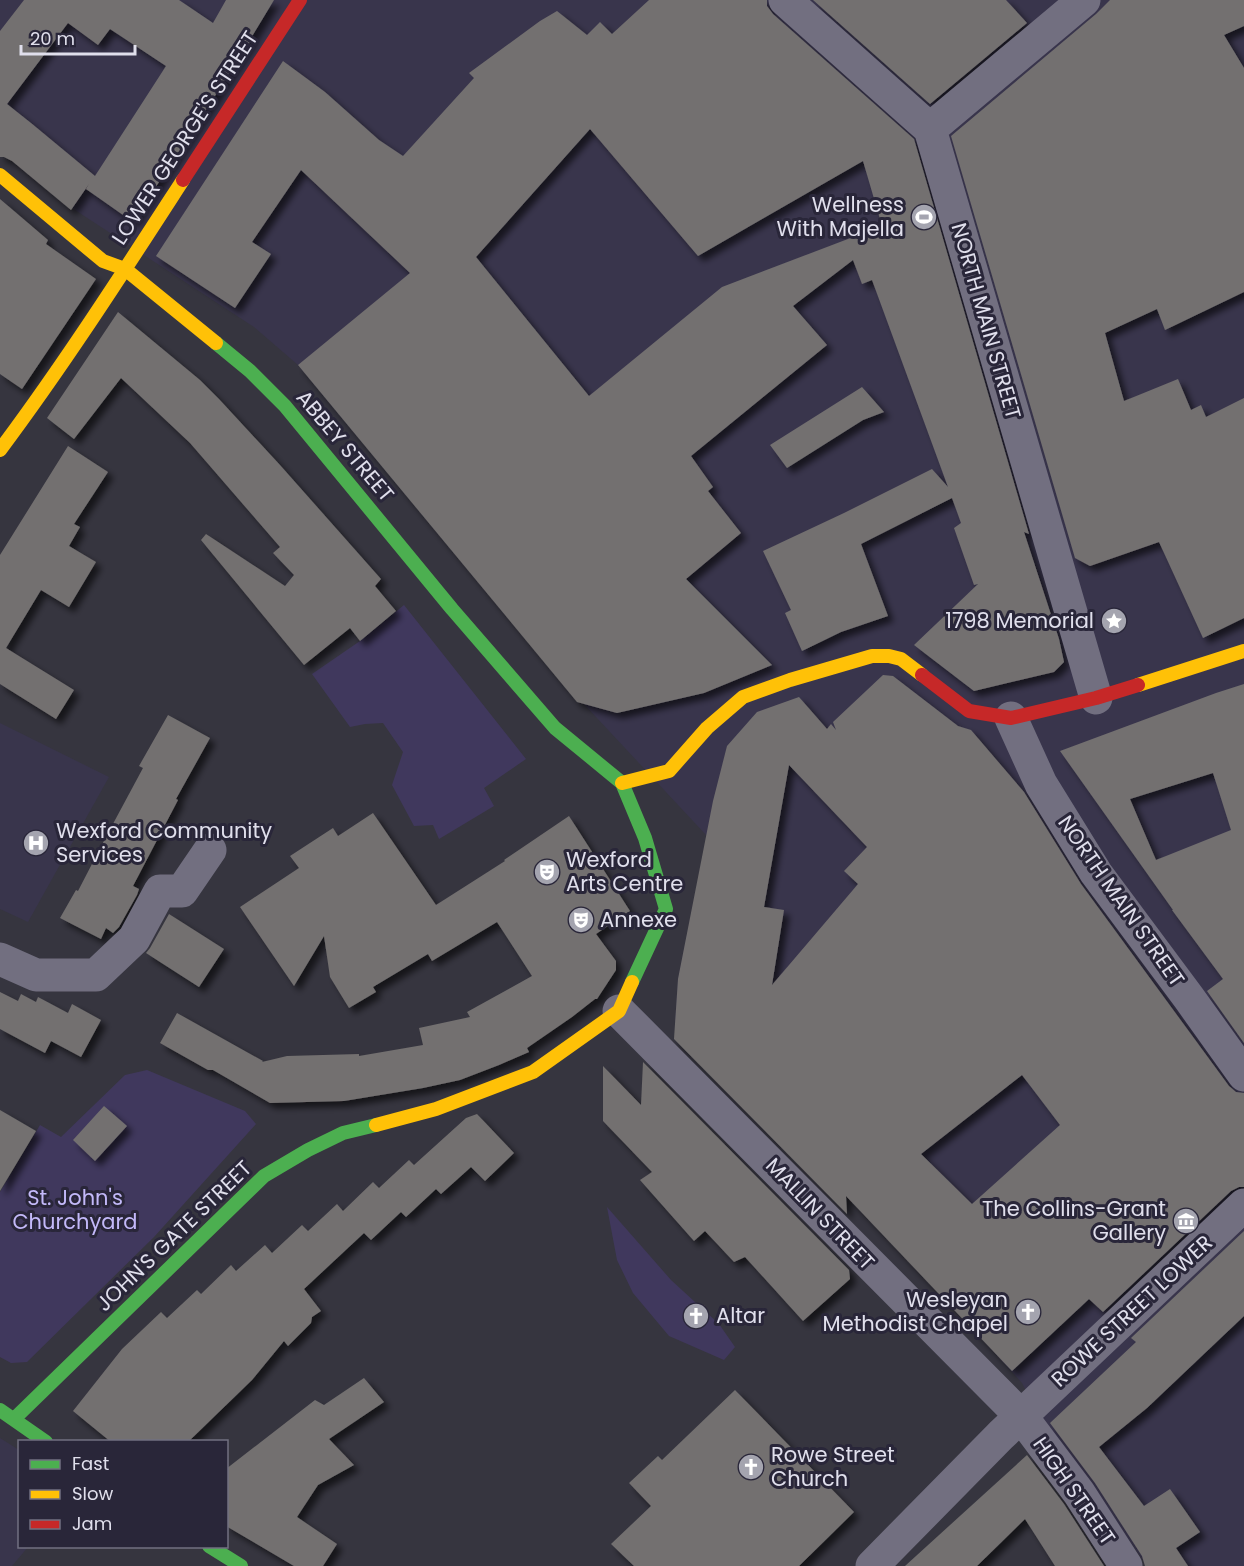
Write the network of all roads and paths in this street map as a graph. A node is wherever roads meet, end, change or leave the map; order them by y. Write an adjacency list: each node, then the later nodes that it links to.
1 (300, 0): 6 (street, LOWER GEORGE'S STREET)
2 (785, 0): 4 (street)
3 (1084, 0): 4 (street)
4 (930, 129): 9 (street, NORTH MAIN STREET)
5 (0, 175): 6 (street, ABBEY STREET)
6 (125, 269): 7 (street, LOWER GEORGE'S STREET); 11 (street, ABBEY STREET)
7 (0, 450)
8 (1244, 651): 9 (street)
9 (1096, 698): 10 (street)
10 (1011, 718): 11 (street); 15 (street, NORTH MAIN STREET)
11 (622, 783): 14 (street, JOHN'S GATE STREET)
12 (210, 850): 13 (street)
13 (0, 959)
14 (619, 1011): 18 (street, MALLIN STREET); 19 (street, JOHN'S GATE STREET)
15 (1244, 1075)
16 (1244, 1205): 18 (street, ROWE STREET LOWER)
17 (0, 1410): 19 (street)
18 (1021, 1416): 23 (street, ROWE STREET LOWER); 24 (street, HIGH STREET)
19 (14, 1419): 20 (street)
20 (43, 1440)
21 (212, 1548): 22 (street)
22 (241, 1566)
23 (872, 1566)
24 (1126, 1566)

